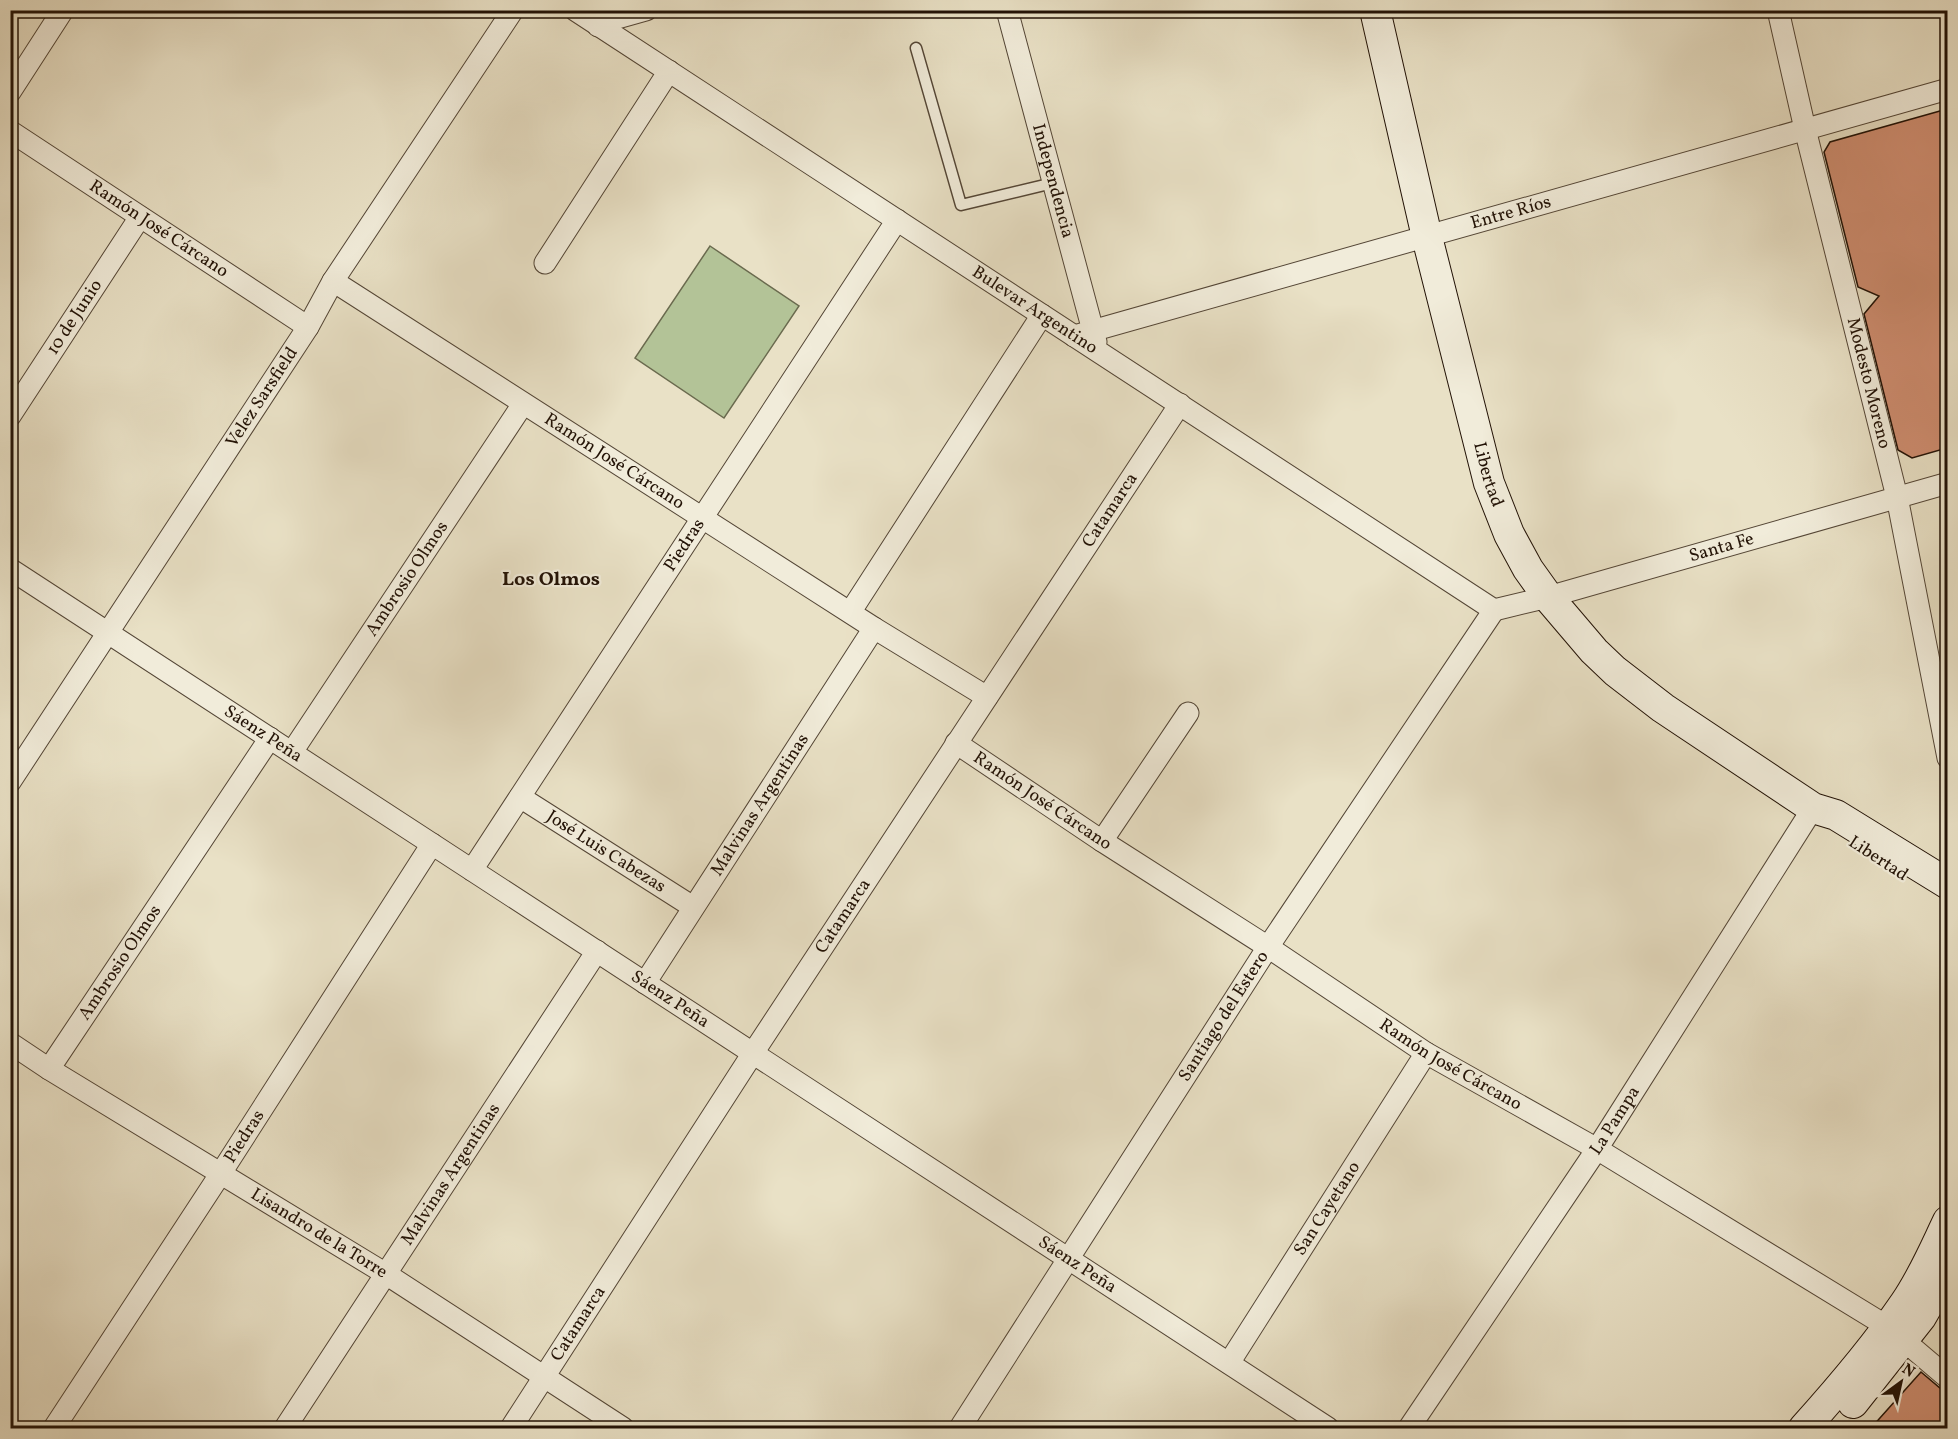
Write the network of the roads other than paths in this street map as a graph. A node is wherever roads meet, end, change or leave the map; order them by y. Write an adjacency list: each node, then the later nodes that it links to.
1 (63, 10): 12 (street)
2 (513, 10): 20 (street, Velez Sarsfield)
3 (575, 10): 8 (street, Bulevar Argentino)
4 (646, 10): 8 (street)
5 (1007, 10): 15 (street, Independencia)
6 (1375, 10): 18 (main road, Libertad)
7 (1778, 10): 13 (street, Modesto Moreno)
8 (608, 18): 10 (street, Bulevar Argentino)
9 (916, 48): 15 (lane)
10 (669, 71): 17 (street, Bulevar Argentino); 19 (street)
11 (1947, 89): 13 (street, Entre Ríos)
12 (10, 92)
13 (1805, 129): 18 (street, Entre Ríos); 29 (street, Modesto Moreno)
14 (10, 131): 16 (street, Ramón José Cárcano)
15 (1053, 183): 23 (street, Independencia)
16 (140, 217): 22 (street, Ramón José Cárcano); 27 (street, 10 de Junio)
17 (897, 220): 21 (street, Bulevar Argentino); 30 (street, Piedras)
18 (1427, 237): 23 (street, Entre Ríos); 32 (main road, Libertad)
19 (545, 263)
20 (333, 281): 22 (street, Velez Sarsfield); 25 (street, Ramón José Cárcano)
21 (1042, 315): 23 (street, Bulevar Argentino); 34 (street)
22 (308, 327): 36 (street, Velez Sarsfield)
23 (1083, 333): 24 (street, Independencia)
24 (1098, 351): 26 (street, Bulevar Argentino)
25 (523, 404): 30 (street, Ramón José Cárcano); 41 (street, Ambrosio Olmos)
26 (1180, 404): 33 (street, Bulevar Argentino); 37 (street, Catamarca)
27 (10, 416)
28 (1947, 483): 29 (street, Santa Fe)
29 (1897, 497): 32 (street, Santa Fe); 42 (street, Modesto Moreno)
30 (702, 517): 34 (street, Ramón José Cárcano); 44 (street, Piedras)
31 (10, 569): 36 (street, Sáenz Peña)
32 (1548, 597): 33 (street, Santa Fe); 45 (main road, Libertad)
33 (1494, 610): 52 (street, Santiago del Estero)
34 (851, 612): 35 (street, Ramón José Cárcano)
35 (874, 628): 37 (street, Ramón José Cárcano); 51 (street, Malvinas Argentinas)
36 (108, 633): 39 (street, Sáenz Peña); 43 (street, Velez Sarsfield)
37 (987, 698): 40 (street, Catamarca)
38 (1188, 713): 46 (street)
39 (270, 738): 41 (street, Sáenz Peña); 58 (street, Ambrosio Olmos)
40 (956, 743): 46 (street, Ramón José Cárcano); 56 (street, Catamarca)
41 (292, 752): 47 (street, Sáenz Peña)
42 (1947, 758)
43 (10, 782)
44 (520, 796): 48 (street, Piedras); 51 (street, José Luis Cabezas)
45 (1813, 808): 49 (main road, Libertad); 50 (main road, Libertad); 59 (street, La Pampa)
46 (1102, 842): 52 (street, Ramón José Cárcano)
47 (432, 844): 48 (street, Sáenz Peña); 60 (street, Piedras)
48 (472, 870): 53 (street, Sáenz Peña)
49 (1947, 884)
50 (1947, 905)
51 (693, 907): 54 (street, Malvinas Argentinas)
52 (1268, 947): 57 (street, Ramón José Cárcano); 62 (street, Santiago del Estero)
53 (597, 951): 54 (street, Sáenz Peña); 64 (street, Malvinas Argentinas)
54 (645, 983): 56 (street, Sáenz Peña)
55 (10, 1043): 58 (street, Lisandro de la Torre)
56 (753, 1053): 62 (street, Sáenz Peña); 67 (street, Catamarca)
57 (1426, 1053): 59 (street, Ramón José Cárcano); 66 (street, San Cayetano)
58 (49, 1069): 60 (street, Lisandro de la Torre)
59 (1597, 1149): 65 (street, Ramón José Cárcano); 75 (street, La Pampa)
60 (221, 1173): 64 (street, Lisandro de la Torre); 69 (street, Piedras)
61 (1947, 1221): 65 (main road)
62 (1069, 1259): 66 (street, Sáenz Peña); 73 (street, Santiago del Estero)
63 (1947, 1270): 65 (main road)
64 (386, 1274): 67 (street, Lisandro de la Torre); 70 (street, Malvinas Argentinas)
65 (1896, 1333): 68 (street, Ramón José Cárcano); 76 (main road); 77 (main road)
66 (1229, 1364): 74 (street, Sáenz Peña)
67 (544, 1376): 71 (street, Catamarca); 72 (street, Lisandro de la Torre)
68 (1947, 1378)
69 (54, 1428)
70 (285, 1428)
71 (511, 1428)
72 (623, 1428)
73 (960, 1428)
74 (1329, 1428)
75 (1409, 1428)
76 (1804, 1428)
77 (1832, 1428)

